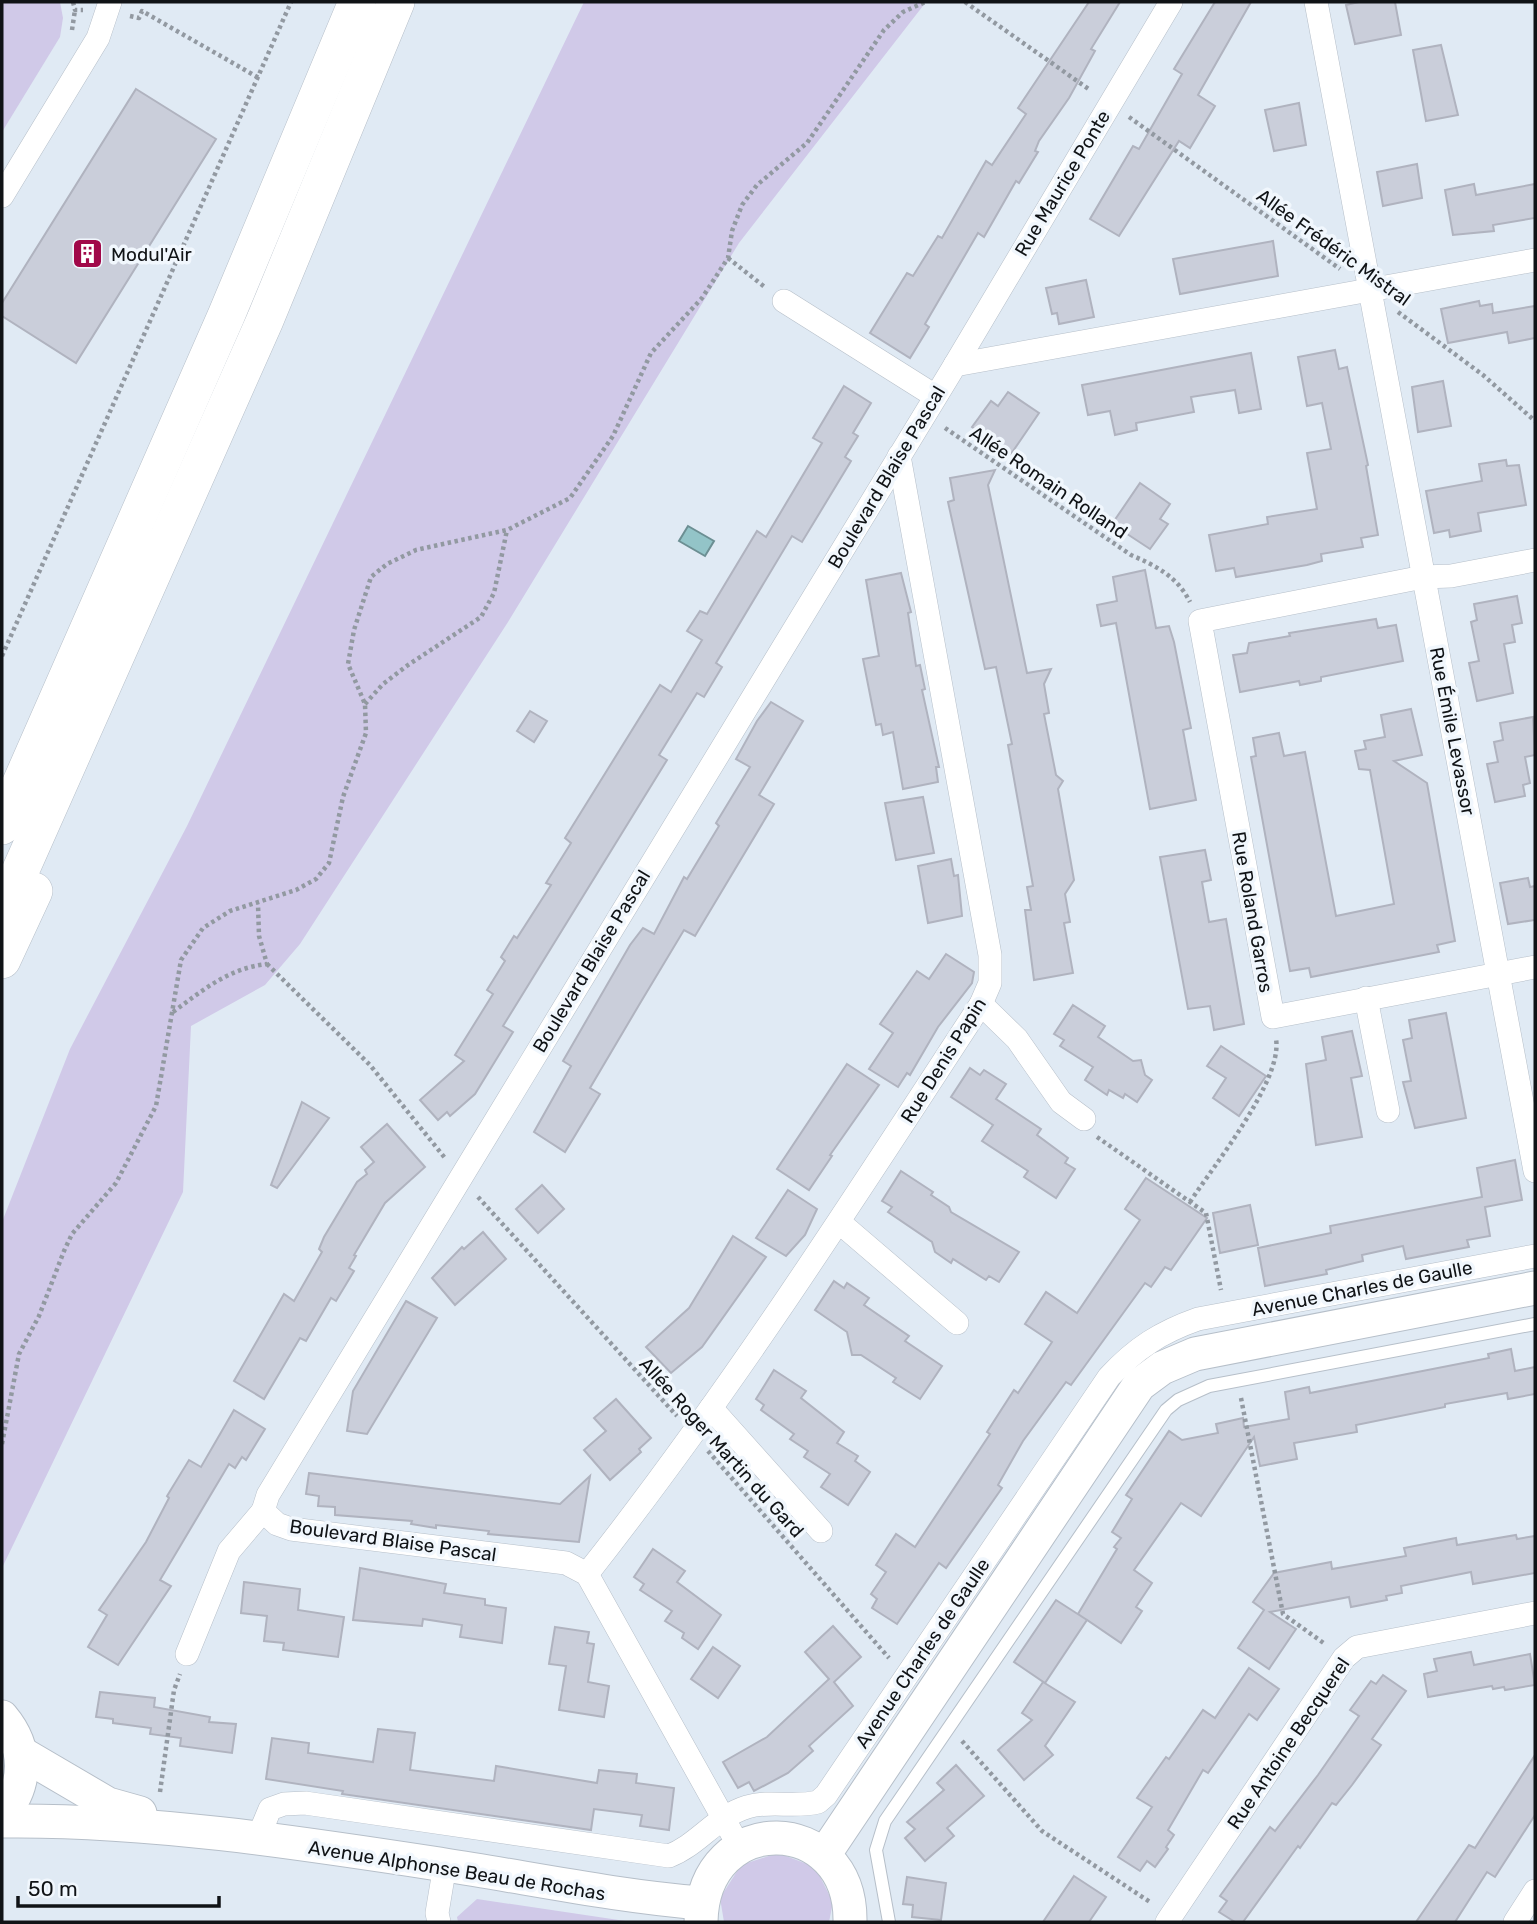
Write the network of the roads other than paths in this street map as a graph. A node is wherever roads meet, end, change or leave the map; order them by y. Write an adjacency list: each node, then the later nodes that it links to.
1 (357, 2): 16 (main road)
2 (396, 2): 10 (main road)
3 (1171, 2): 11 (street, Rue Maurice Ponte)
4 (1317, 2): 8 (street)
5 (109, 7): 6 (street)
6 (2, 196)
7 (1535, 260): 8 (street, Boulevard Blaise Pascal)
8 (1370, 290): 11 (street, Boulevard Blaise Pascal); 15 (street, Rue Émile Levassor)
9 (784, 301): 12 (street)
10 (265, 320): 17 (main road); 18 (main road)
11 (955, 365): 12 (street, Boulevard Blaise Pascal)
12 (930, 405): 13 (street, Boulevard Blaise Pascal)
13 (899, 457): 22 (street, Rue Denis Papin); 32 (street, Boulevard Blaise Pascal)
14 (1535, 560): 15 (street)
15 (1423, 577): 20 (street, Rue Émile Levassor); 21 (street, Rue Roland Garros)
16 (2, 826)
17 (2, 912)
18 (2, 960)
19 (1535, 967): 20 (street, Rue Roland Garros)
20 (1500, 974): 21 (street, Rue Roland Garros); 25 (street, Rue Émile Levassor)
21 (1366, 998): 23 (street)
22 (981, 1004): 24 (street); 26 (street, Rue Denis Papin)
23 (1388, 1111)
24 (1084, 1119)
25 (1535, 1171)
26 (839, 1222): 29 (street); 31 (street, Rue Denis Papin)
27 (1535, 1256): 39 (street, Avenue Charles de Gaulle)
28 (1535, 1288): 44 (main road, Avenue Charles de Gaulle)
29 (957, 1323)
30 (1535, 1324): 51 (lane)
31 (711, 1408): 33 (street); 34 (street, Rue Denis Papin)
32 (263, 1511): 34 (street, Boulevard Blaise Pascal); 36 (street)
33 (821, 1531)
34 (587, 1574): 39 (street)
35 (1535, 1613): 48 (street, Rue Antoine Becquerel)
36 (187, 1654)
37 (2, 1717): 38 (main road)
38 (21, 1752): 40 (main road); 41 (main road, Avenue Alphonse Beau de Rochas)
39 (723, 1817): 42 (street, Avenue Charles de Gaulle); 43 (street)
40 (2, 1818): 41 (main road, Avenue Alphonse Beau de Rochas)
41 (212, 1834): 42 (main road, Avenue Alphonse Beau de Rochas)
42 (257, 1840): 45 (main road, Avenue Alphonse Beau de Rochas)
43 (740, 1847): 44 (main road); 47 (main road)
44 (824, 1855): 50 (main road)
45 (444, 1865): 47 (main road, Avenue Alphonse Beau de Rochas); 49 (street)
46 (1535, 1891): 52 (street)
47 (701, 1912)
48 (1169, 1919)
49 (439, 1922)
50 (850, 1922)
51 (890, 1922)
52 (1515, 1922)

